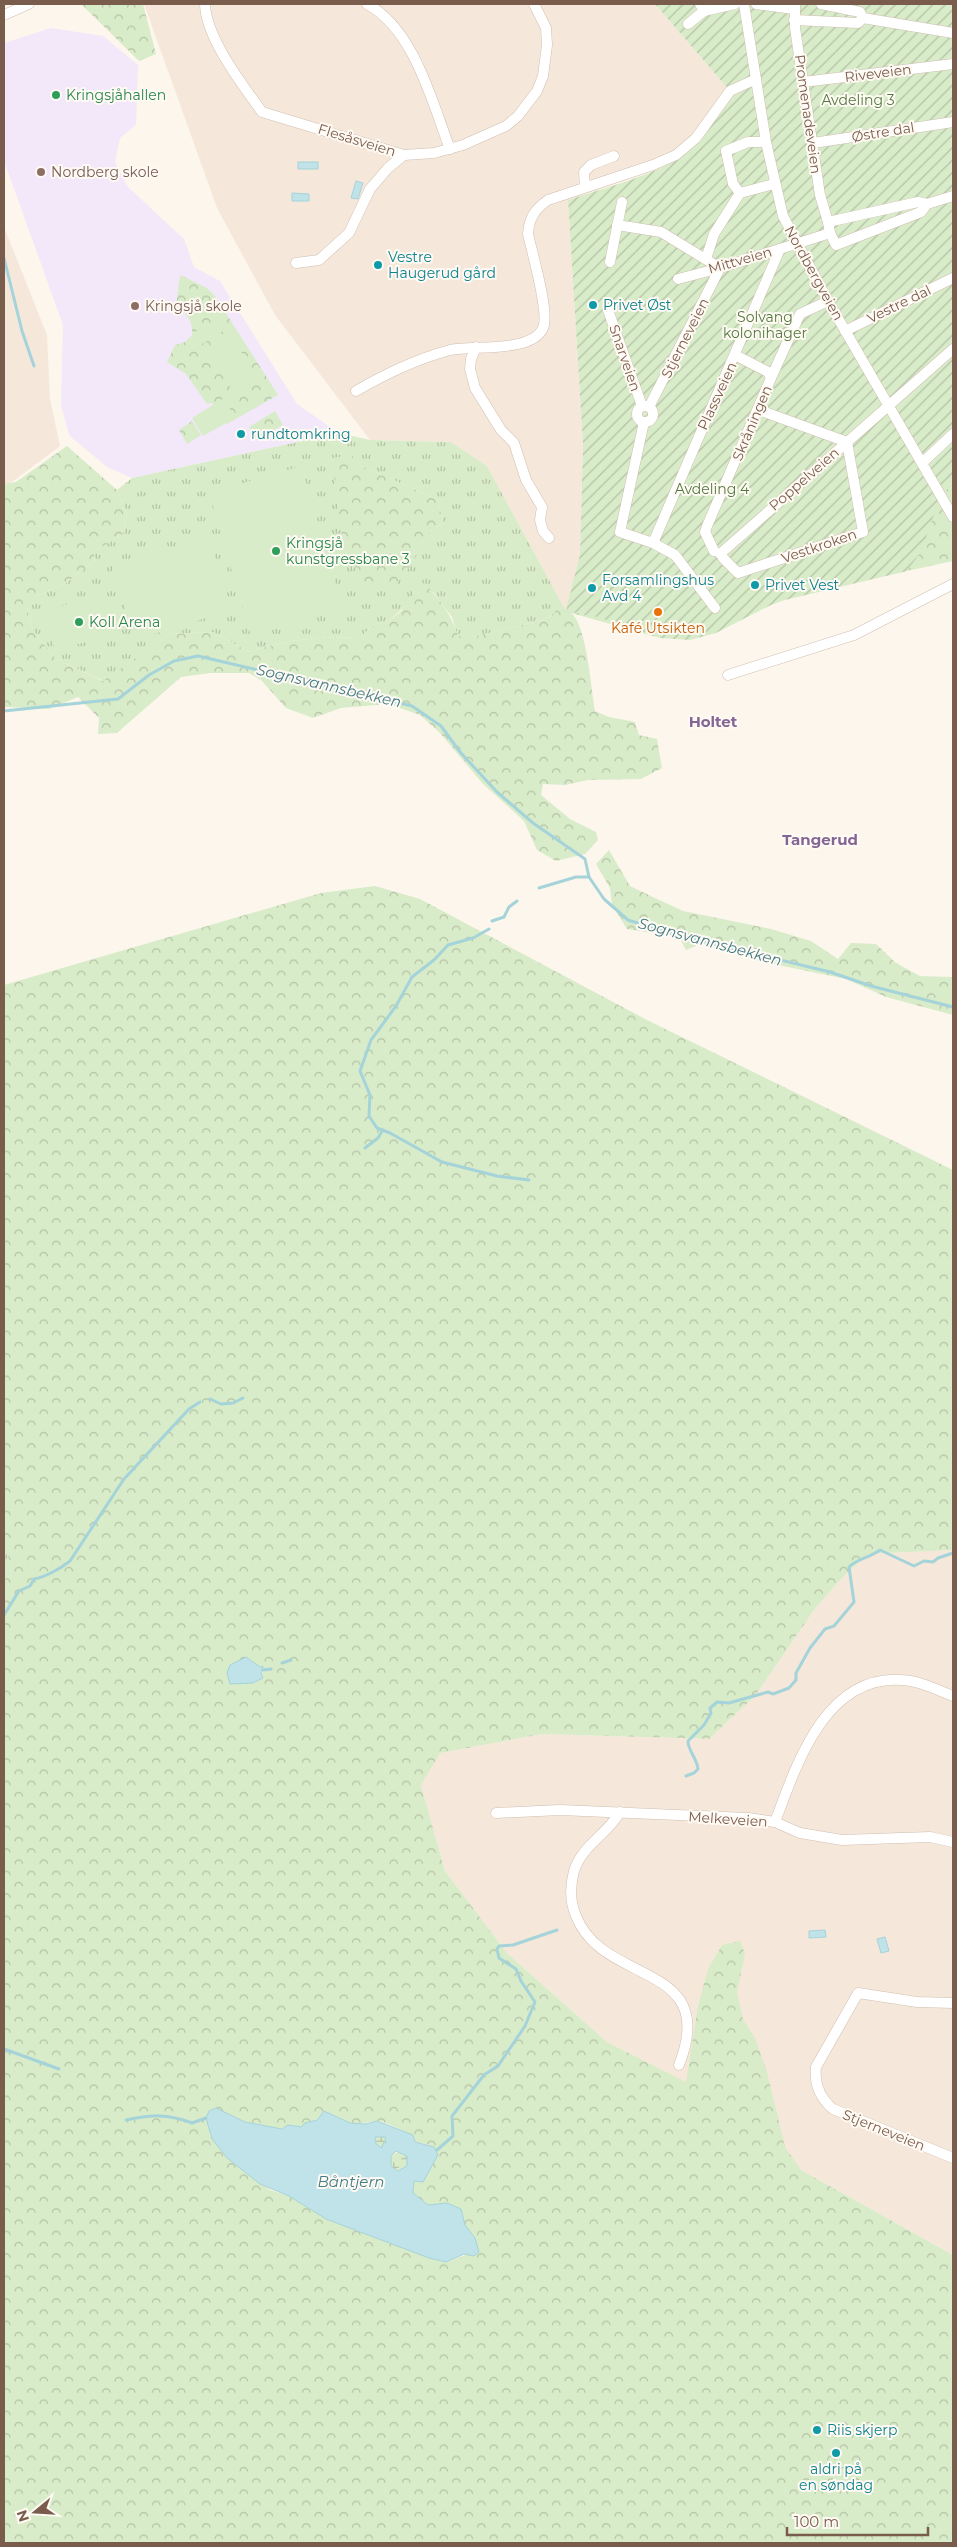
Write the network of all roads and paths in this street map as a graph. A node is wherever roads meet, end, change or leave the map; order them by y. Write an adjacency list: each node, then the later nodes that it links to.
1 (29, 4): 11 (street)
2 (206, 4): 23 (street, Flesåsveien)
3 (367, 4): 22 (street)
4 (534, 4): 22 (street, Flesåsveien)
5 (735, 4): 10 (street)
6 (744, 4): 17 (street, Nordbergveien)
7 (756, 4): 9 (street)
8 (821, 4): 12 (street)
9 (794, 6): 13 (street, Promenadeveien)
10 (702, 7): 14 (street)
11 (4, 15)
12 (863, 18): 13 (street); 15 (street)
13 (794, 20): 18 (street, Promenadeveien)
14 (688, 24)
15 (953, 33)
16 (953, 64): 18 (street, Riveveien)
17 (756, 79): 20 (street, Nordbergveien); 26 (street)
18 (803, 82): 21 (street, Promenadeveien)
19 (953, 122): 21 (street, Østre dal)
20 (766, 142): 25 (street, Nordbergveien); 27 (street)
21 (812, 143): 32 (street, Promenadeveien)
22 (450, 149): 23 (street, Flesåsveien)
23 (404, 155): 37 (street)
24 (614, 156): 26 (street)
25 (774, 184): 27 (street); 33 (street, Nordbergveien)
26 (585, 186): 44 (street)
27 (740, 194): 35 (street)
28 (953, 196): 30 (street, Mittveien)
29 (622, 202): 31 (street)
30 (927, 204): 32 (street, Mittveien); 32 (street, Mittveien)
31 (617, 225): 35 (street); 36 (street)
32 (829, 228): 33 (street, Mittveien)
33 (796, 244): 34 (street, Mittveien); 41 (street, Nordbergveien)
34 (780, 249): 38 (street, Mittveien); 46 (street, Plassveien)
35 (706, 258): 38 (street)
36 (610, 262)
37 (296, 263)
38 (720, 268): 40 (street, Mittveien); 50 (street, Stjerneveien)
39 (953, 278): 43 (street, Vestre dal)
40 (678, 279)
41 (828, 301): 43 (street, Nordbergveien); 47 (street, Skråningen)
42 (608, 310): 50 (street, Snarveien)
43 (845, 331): 49 (street, Nordbergveien)
44 (476, 347): 48 (street); 56 (street)
45 (953, 349): 49 (street, Poppelveien)
46 (735, 355): 47 (street, Skråningen); 57 (street, Plassveien)
47 (771, 378): 51 (street, Skråningen)
48 (356, 391)
49 (889, 405): 53 (street, Poppelveien); 54 (street, Nordbergveien)
50 (646, 407): 57 (street, Snarveien)
51 (759, 410): 53 (street); 58 (street, Skråningen)
52 (953, 434): 54 (street)
53 (847, 442): 58 (street, Poppelveien); 58 (street, Vestkroken)
54 (922, 463): 55 (street, Nordbergveien)
55 (953, 516)
56 (549, 538)
57 (653, 543): 60 (street)
58 (719, 554)
59 (953, 584): 61 (street)
60 (715, 608)
61 (728, 674)
62 (953, 1696): 65 (street)
63 (620, 1812): 64 (street, Melkeveien); 65 (street, Melkeveien); 68 (street)
64 (496, 1813)
65 (775, 1822): 66 (street, Melkeveien)
66 (953, 1842)
67 (953, 2003): 69 (street, Stjerneveien)
68 (679, 2065)
69 (953, 2158)

